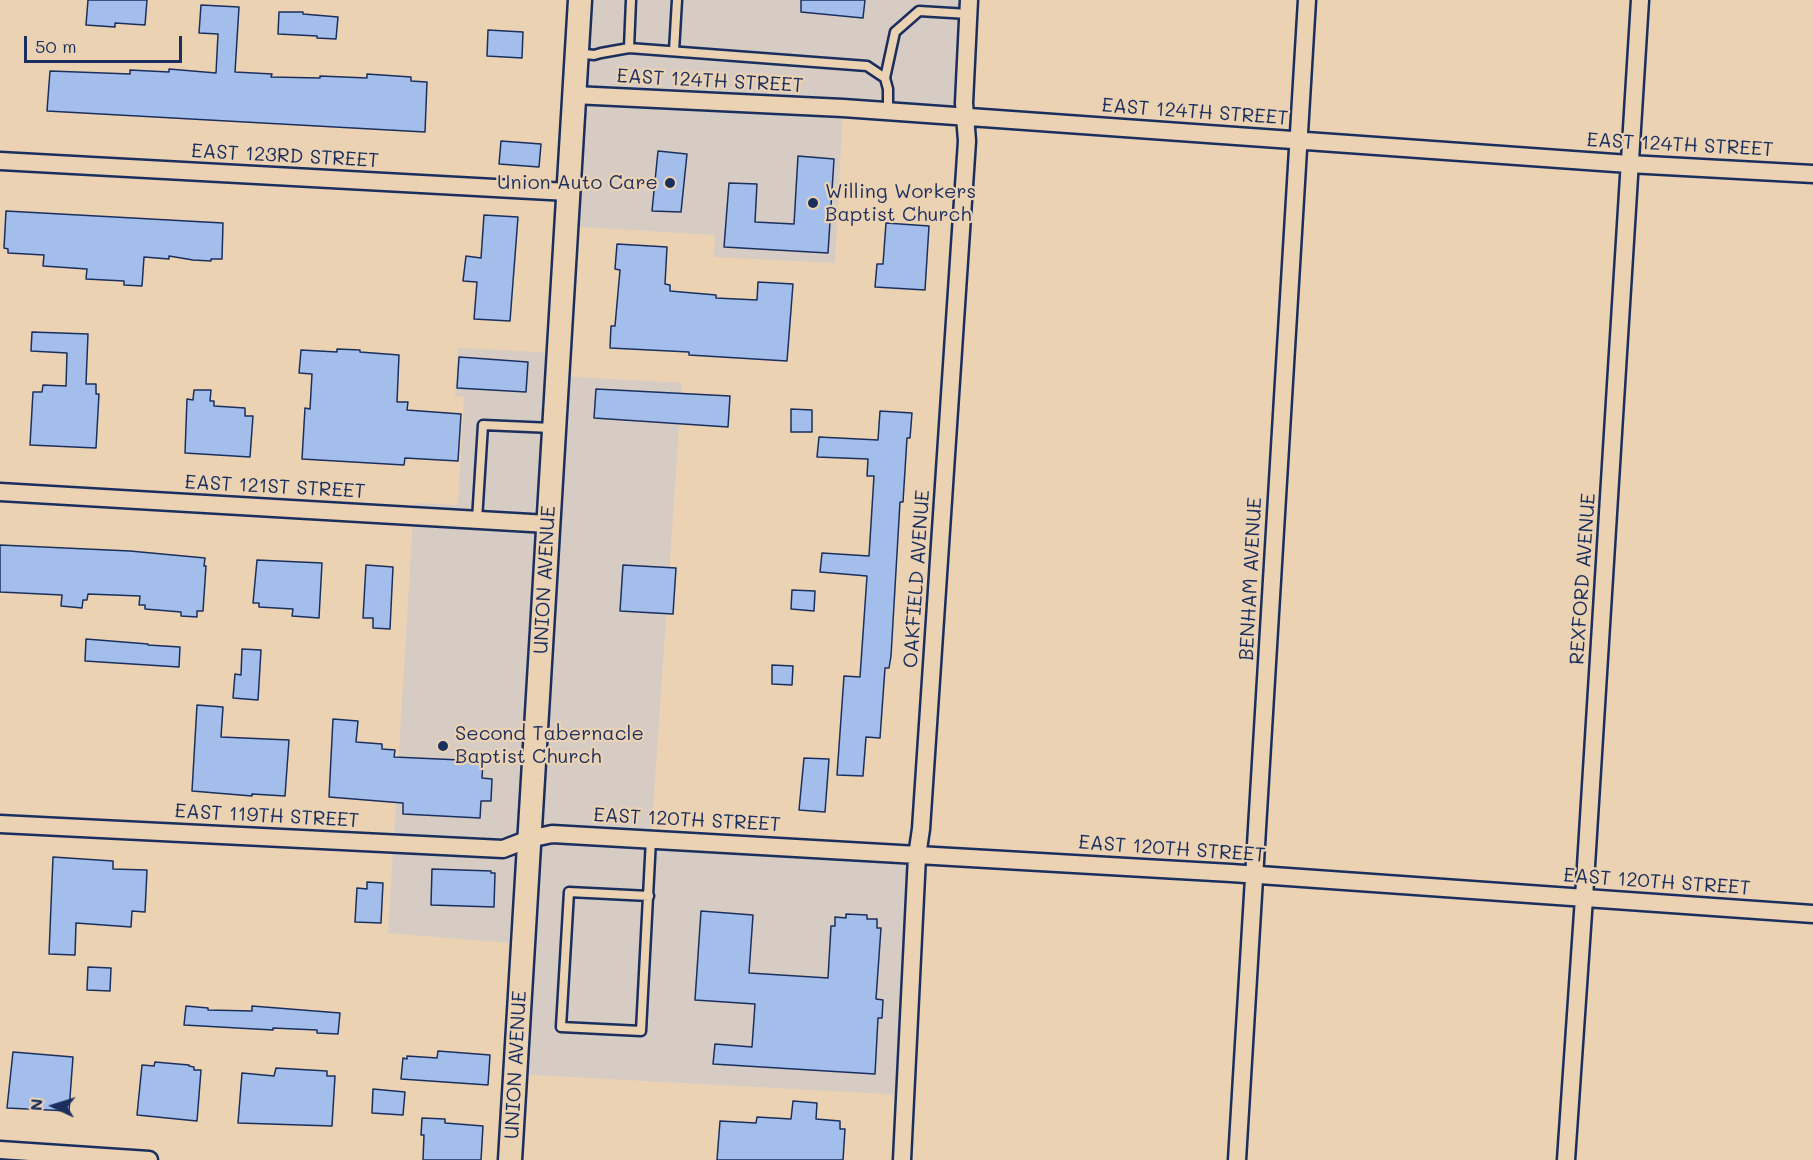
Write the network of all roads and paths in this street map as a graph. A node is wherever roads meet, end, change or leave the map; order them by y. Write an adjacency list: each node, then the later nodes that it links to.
1 (580, 0): 9 (main road, UNION AVENUE)
2 (631, 0): 7 (lane)
3 (676, 0): 8 (lane)
4 (1307, 0): 14 (street, BENHAM AVENUE)
5 (1640, 0): 16 (street, REXFORD AVENUE)
6 (969, 7): 10 (lane); 13 (street, OAKFIELD AVENUE)
7 (629, 48): 8 (lane); 9 (lane)
8 (674, 51): 10 (lane)
9 (576, 53): 11 (main road, UNION AVENUE)
10 (885, 78): 12 (lane)
11 (574, 96): 12 (street, EAST 124TH STREET); 18 (main road, UNION AVENUE)
12 (888, 111): 13 (street, EAST 124TH STREET)
13 (966, 118): 14 (street, EAST 124TH STREET); 26 (street, OAKFIELD AVENUE)
14 (1299, 141): 16 (street, EAST 124TH STREET); 27 (street, BENHAM AVENUE)
15 (0, 161): 18 (street, EAST 123RD STREET)
16 (1629, 164): 17 (street, EAST 124TH STREET); 29 (street, REXFORD AVENUE)
17 (1813, 174)
18 (568, 192): 19 (main road, UNION AVENUE)
19 (554, 428): 21 (lane); 22 (main road, UNION AVENUE)
20 (0, 492): 21 (street, EAST 121ST STREET)
21 (477, 520): 22 (street, EAST 121ST STREET)
22 (548, 524): 24 (main road, UNION AVENUE)
23 (0, 824): 24 (street, EAST 119TH STREET)
24 (529, 839): 25 (street, EAST 120TH STREET); 33 (main road, UNION AVENUE)
25 (651, 839): 26 (street, EAST 120TH STREET); 28 (lane)
26 (917, 856): 27 (street, EAST 120TH STREET); 34 (street, OAKFIELD AVENUE)
27 (1254, 875): 29 (street, EAST 120TH STREET); 35 (street, BENHAM AVENUE)
28 (649, 896): 28 (lane)
29 (1584, 898): 30 (street, EAST 120TH STREET); 36 (street, REXFORD AVENUE)
30 (1813, 914)
31 (0, 1150): 32 (street)
32 (149, 1160)
33 (510, 1160)
34 (902, 1160)
35 (1237, 1160)
36 (1566, 1160)

